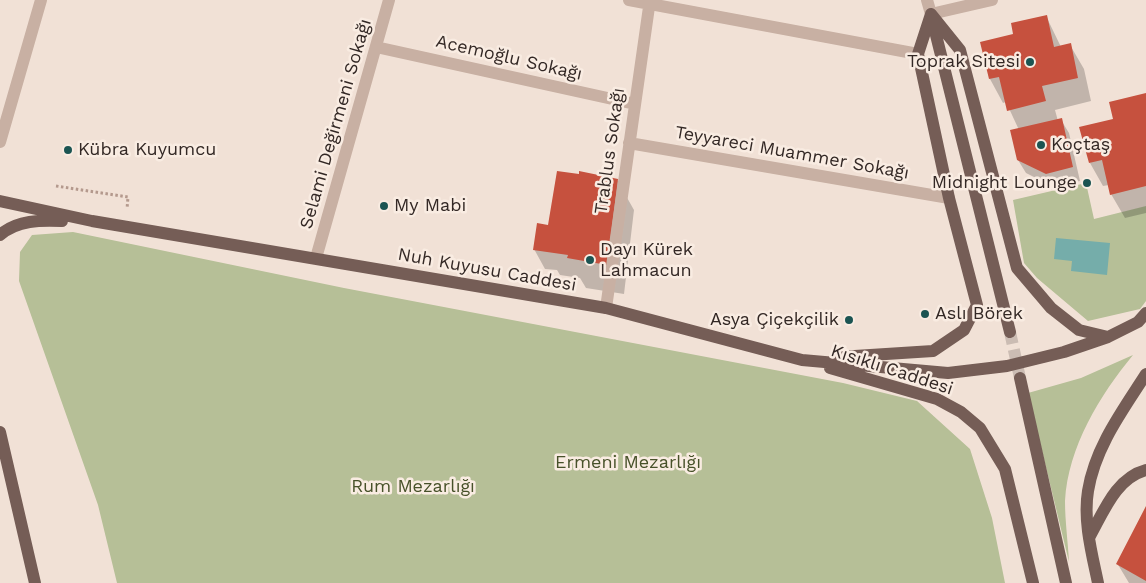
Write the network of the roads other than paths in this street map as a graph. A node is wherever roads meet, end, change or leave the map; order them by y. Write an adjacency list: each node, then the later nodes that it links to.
1 (41, 0): 11 (street)
2 (389, 0): 8 (street, Selami Değirmeni Sokağı)
3 (629, 0): 6 (street)
4 (927, 0): 7 (street)
5 (992, 0): 7 (street)
6 (650, 2): 9 (street); 10 (street, Trablus Sokağı)
7 (931, 14): 9 (main road); 20 (main road); 21 (main road)
8 (376, 47): 10 (street, Acemoğlu Sokağı); 17 (street, Selami Değirmeni Sokağı)
9 (918, 54): 13 (main road)
10 (635, 104): 12 (street, Trablus Sokağı)
11 (0, 142)
12 (629, 143): 13 (street, Teyyareci Muammer Sokağı); 18 (street, Trablus Sokağı)
13 (949, 198): 22 (main road)
14 (0, 201): 15 (main road)
15 (92, 221): 16 (main road); 17 (main road, Nuh Kuyusu Caddesi)
16 (0, 235)
17 (316, 258): 18 (main road, Nuh Kuyusu Caddesi)
18 (606, 308): 22 (main road, Nuh Kuyusu Caddesi)
19 (1146, 313): 21 (main road, Nuh Kuyusu Caddesi)
20 (1010, 332)
21 (1108, 337): 22 (main road, Nuh Kuyusu Caddesi)
22 (802, 360): 29 (main road, Kısıklı Caddesi)
23 (1146, 374): 27 (main road)
24 (1020, 378): 30 (main road)
25 (0, 432): 28 (main road)
26 (1146, 470): 27 (main road)
27 (1089, 538): 31 (main road)
28 (35, 583)
29 (1033, 583)
30 (1066, 583)
31 (1098, 583)

